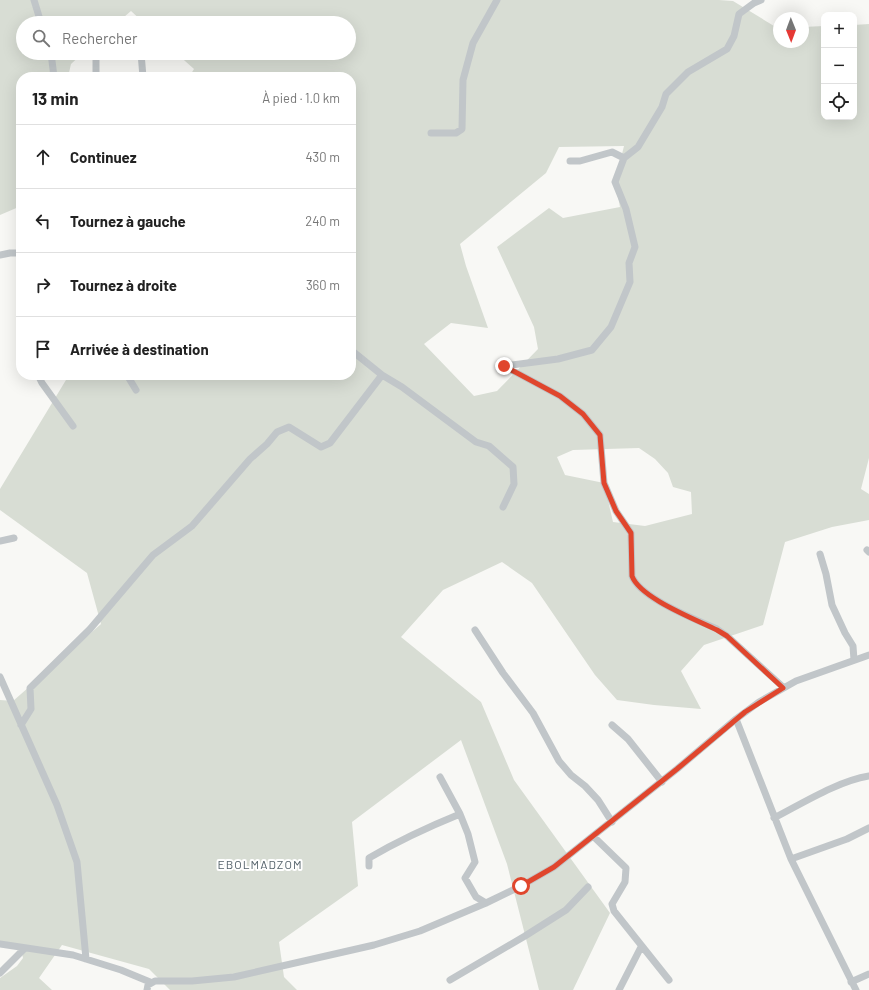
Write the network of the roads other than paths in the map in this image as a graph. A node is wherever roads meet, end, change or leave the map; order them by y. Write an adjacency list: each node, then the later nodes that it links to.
1 (34, 0): 4 (street)
2 (497, 0): 11 (street)
3 (761, 0): 12 (street)
4 (39, 16)
5 (52, 60): 8 (street)
6 (96, 60): 9 (street)
7 (142, 60): 10 (street)
8 (53, 72)
9 (96, 72)
10 (143, 72)
11 (431, 133)
12 (624, 158): 13 (street); 30 (street)
13 (570, 161)
14 (16, 252): 15 (street)
15 (0, 255)
16 (356, 354): 17 (street)
17 (382, 375): 22 (street); 32 (street)
18 (40, 380): 21 (street)
19 (130, 380): 20 (street)
20 (136, 390)
21 (73, 426)
22 (503, 507)
23 (14, 538): 24 (street)
24 (0, 541)
25 (820, 554): 28 (street)
26 (475, 630): 39 (street)
27 (869, 655): 28 (street)
28 (854, 660): 30 (street)
29 (0, 677): 32 (street)
30 (783, 688): 31 (street)
31 (736, 719): 36 (street); 38 (street)
32 (21, 725): 49 (street)
33 (612, 725): 36 (street)
34 (440, 776): 37 (street)
35 (869, 776): 38 (street)
36 (662, 782): 39 (street)
37 (460, 814): 43 (street); 45 (street)
38 (774, 818): 42 (street)
39 (612, 822): 41 (street)
40 (869, 828): 42 (street)
41 (593, 836): 45 (street); 47 (street)
42 (791, 858): 55 (street)
43 (369, 866)
44 (588, 888): 52 (street)
45 (486, 903): 54 (street)
46 (0, 944): 48 (street)
47 (641, 947): 53 (street); 57 (street)
48 (25, 948): 49 (street); 50 (street)
49 (86, 959): 54 (street)
50 (0, 973)
51 (869, 974): 55 (street)
52 (450, 980)
53 (668, 980)
54 (150, 982): 56 (street)
55 (852, 982): 58 (street)
56 (147, 990)
57 (619, 990)
58 (856, 990)

